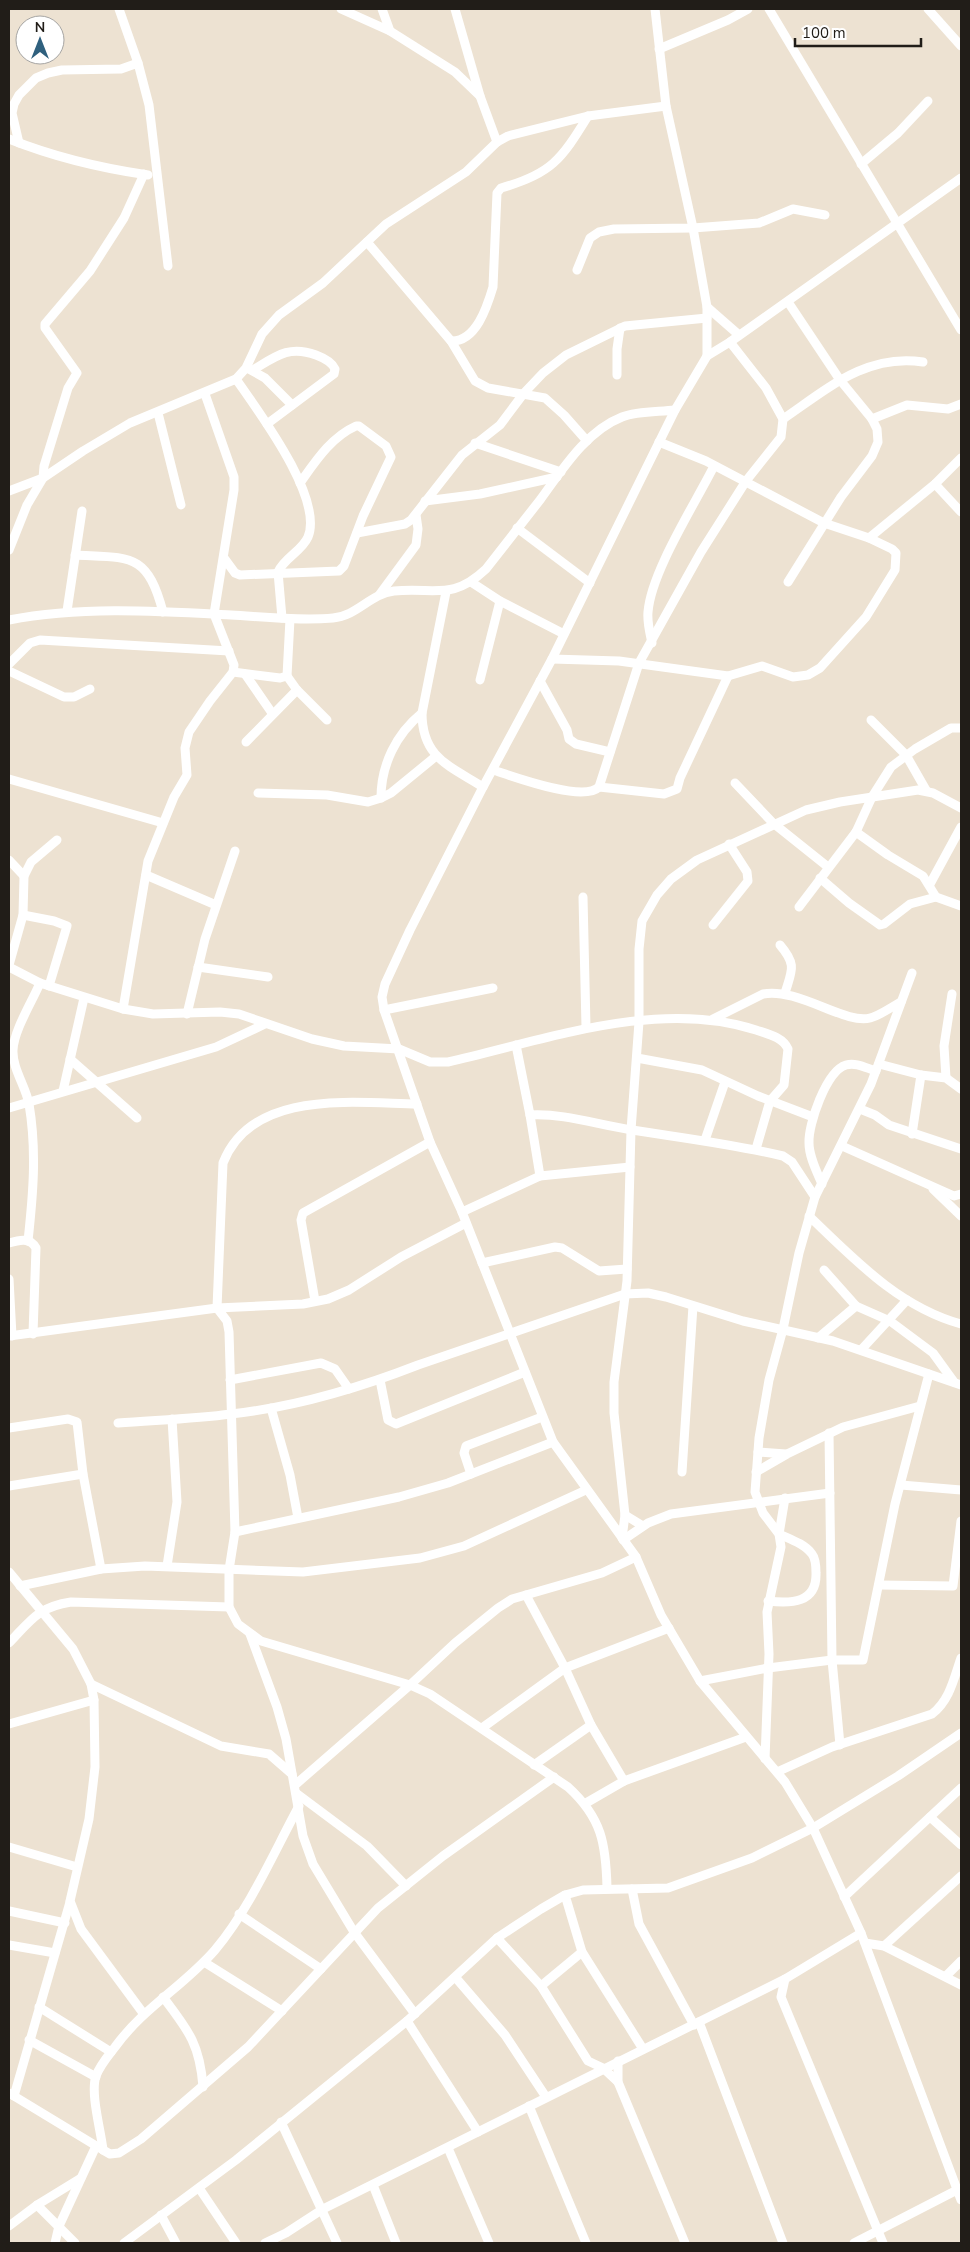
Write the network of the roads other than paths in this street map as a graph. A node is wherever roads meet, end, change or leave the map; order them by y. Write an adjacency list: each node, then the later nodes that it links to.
1 (119, 9): 13 (street)
2 (341, 9): 9 (street)
3 (382, 9): 9 (street)
4 (455, 9): 14 (street)
5 (656, 9): 12 (street)
6 (748, 9): 12 (street)
7 (769, 9): 21 (street)
8 (928, 9): 10 (street)
9 (390, 31): 14 (street)
10 (958, 34): 11 (street)
11 (961, 46)
12 (659, 49): 16 (street)
13 (138, 63): 20 (street); 23 (street)
14 (480, 96): 19 (street)
15 (928, 101): 21 (street)
16 (666, 106): 17 (street); 27 (street)
17 (588, 116): 19 (street); 37 (street)
18 (9, 139): 20 (street)
19 (498, 142): 28 (street)
20 (18, 143): 22 (street)
21 (861, 164): 26 (street)
22 (144, 174): 23 (street); 60 (street)
23 (156, 176): 29 (street)
24 (961, 178): 26 (street)
25 (825, 215): 27 (street)
26 (898, 224): 31 (street); 35 (street)
27 (693, 228): 30 (street); 32 (street)
28 (367, 242): 37 (street); 41 (street)
29 (168, 266)
30 (577, 270)
31 (788, 302): 36 (street); 44 (street)
32 (707, 307): 33 (street); 36 (street)
33 (708, 318): 34 (street); 39 (street)
34 (620, 328): 42 (street); 45 (street)
35 (961, 330)
36 (739, 335): 38 (street)
37 (451, 341): 45 (street)
38 (730, 342): 39 (street); 51 (street)
39 (707, 356): 49 (street)
40 (923, 362): 44 (street)
41 (250, 369): 43 (street); 48 (street); 48 (street)
42 (617, 375)
43 (236, 379): 46 (street); 53 (street)
44 (840, 380): 51 (street); 52 (street)
45 (524, 393): 54 (street); 56 (street)
46 (205, 394): 50 (street); 76 (street)
47 (961, 404): 52 (street)
48 (292, 405): 53 (street)
49 (675, 410): 54 (street); 55 (street)
50 (158, 413): 60 (street); 66 (street)
51 (783, 419): 61 (street)
52 (872, 419): 70 (street)
53 (267, 424): 62 (street)
54 (587, 441): 59 (street)
55 (659, 442): 58 (street); 80 (street)
56 (474, 444): 59 (street); 65 (street)
57 (961, 458): 63 (street)
58 (714, 466): 61 (street); 90 (street)
59 (559, 474): 65 (street); 71 (street)
60 (43, 478): 64 (street); 74 (street)
61 (746, 482): 70 (street); 90 (street)
62 (300, 483): 72 (street); 77 (street)
63 (935, 484): 68 (street); 73 (street)
64 (9, 491)
65 (425, 501): 69 (street)
66 (181, 505)
67 (82, 511): 75 (street)
68 (961, 512)
69 (416, 515): 72 (street); 82 (street)
70 (824, 523): 73 (street); 79 (street)
71 (517, 528): 78 (street); 80 (street)
72 (357, 533): 77 (street)
73 (869, 538): 99 (street)
74 (9, 550)
75 (75, 555): 84 (street); 85 (street)
76 (224, 558): 77 (street); 86 (street)
77 (278, 572): 87 (street)
78 (471, 582): 81 (street); 83 (street)
79 (788, 582)
80 (590, 583): 89 (street)
81 (446, 592): 82 (street); 105 (street)
82 (380, 594): 87 (street)
83 (500, 601): 89 (street); 100 (street)
84 (67, 611): 85 (street); 88 (street)
85 (163, 612): 86 (street)
86 (214, 614): 87 (street); 91 (street)
87 (286, 619): 98 (street)
88 (9, 620)
89 (564, 634): 92 (street)
90 (652, 643): 93 (street)
91 (229, 651): 94 (street); 96 (street)
92 (552, 659): 93 (street); 101 (street)
93 (640, 663): 99 (street); 110 (street)
94 (9, 664)
95 (9, 671): 102 (street)
96 (233, 672): 97 (street); 123 (street)
97 (245, 674): 98 (street); 104 (street)
98 (287, 676): 103 (street)
99 (728, 676): 117 (street)
100 (480, 680)
101 (540, 681): 110 (street); 113 (street)
102 (90, 688)
103 (297, 690): 104 (street); 106 (street)
104 (272, 713): 109 (street)
105 (422, 713): 112 (street); 121 (street)
106 (328, 720)
107 (871, 720): 111 (street)
108 (961, 728): 111 (street)
109 (246, 742)
110 (610, 752): 117 (street)
111 (906, 755): 118 (street); 120 (street)
112 (435, 757): 116 (street); 121 (street)
113 (493, 770): 116 (street); 117 (street)
114 (9, 779): 123 (street)
115 (735, 783): 124 (street)
116 (483, 787): 155 (street)
117 (599, 787)
118 (926, 790): 120 (street); 122 (street)
119 (258, 793): 121 (street)
120 (872, 797): 124 (street); 126 (street)
121 (381, 798)
122 (961, 808)
123 (163, 823): 132 (street)
124 (773, 823): 128 (street); 131 (street)
125 (961, 827): 135 (street)
126 (856, 832): 131 (street); 135 (street)
127 (57, 840): 133 (street)
128 (729, 844): 142 (street); 158 (street)
129 (235, 851): 138 (street)
130 (9, 860): 133 (street)
131 (828, 866): 134 (street)
132 (146, 875): 138 (street); 154 (street)
133 (24, 876): 141 (street)
134 (820, 878): 137 (street); 140 (street)
135 (930, 884): 137 (street)
136 (583, 897): 160 (street)
137 (936, 897): 139 (street)
138 (216, 905): 145 (street)
139 (961, 906)
140 (798, 908)
141 (23, 915): 144 (street); 148 (street)
142 (714, 925)
143 (780, 945): 150 (street)
144 (9, 966): 148 (street)
145 (198, 967): 147 (street); 156 (street)
146 (912, 973): 153 (street)
147 (268, 977)
148 (45, 985): 152 (street); 161 (street)
149 (493, 988): 155 (street)
150 (785, 993): 153 (street); 157 (street)
151 (952, 994): 168 (street)
152 (84, 998): 154 (street); 165 (street)
153 (901, 1002): 166 (street)
154 (123, 1009): 156 (street)
155 (384, 1010): 163 (street)
156 (187, 1014): 159 (street)
157 (713, 1019): 158 (street); 173 (street)
158 (639, 1022): 160 (street); 164 (street)
159 (265, 1024): 163 (street); 169 (street)
160 (586, 1027): 162 (street)
161 (11, 1040): 174 (street)
162 (516, 1045): 163 (street); 178 (street)
163 (399, 1049): 175 (street)
164 (637, 1058): 170 (street); 181 (street)
165 (70, 1059): 169 (street); 172 (street)
166 (877, 1067): 167 (street); 177 (street); 179 (street)
167 (921, 1075): 168 (street); 182 (street)
168 (946, 1078): 171 (street)
169 (95, 1081): 172 (street); 180 (street)
170 (725, 1082): 173 (street); 183 (street)
171 (961, 1089)
172 (63, 1091): 174 (street)
173 (770, 1101): 179 (street); 186 (street)
174 (28, 1102): 176 (street); 198 (street)
175 (417, 1104): 184 (street); 209 (street)
176 (9, 1108)
177 (860, 1109): 182 (street); 185 (street)
178 (530, 1115): 181 (street); 189 (street)
179 (813, 1117): 190 (street)
180 (137, 1118)
181 (631, 1130): 183 (street); 188 (street)
182 (912, 1134): 187 (street)
183 (704, 1140): 186 (street)
184 (430, 1142): 194 (street); 206 (street)
185 (842, 1146): 190 (street); 191 (street)
186 (756, 1149): 193 (street)
187 (961, 1149)
188 (630, 1167): 189 (street); 201 (street)
189 (540, 1176): 194 (street)
190 (822, 1184): 193 (street)
191 (931, 1186): 192 (street); 196 (street)
192 (961, 1194)
193 (815, 1197): 195 (street)
194 (462, 1212): 197 (street)
195 (810, 1216): 205 (street); 212 (street)
196 (961, 1216)
197 (466, 1223): 200 (street); 206 (street)
198 (28, 1241): 199 (street); 214 (street)
199 (9, 1243)
200 (482, 1263): 201 (street); 213 (street)
201 (627, 1269): 204 (street)
202 (824, 1270): 208 (street)
203 (9, 1279): 215 (street)
204 (626, 1294): 207 (street); 213 (street); 246 (street)
205 (907, 1300): 210 (street); 211 (street)
206 (314, 1302): 209 (street)
207 (693, 1306): 212 (street); 235 (street)
208 (856, 1306): 210 (street); 216 (street)
209 (217, 1308): 214 (street); 220 (street)
210 (890, 1321): 217 (street); 222 (street)
211 (961, 1324)
212 (783, 1330): 216 (street); 233 (street)
213 (510, 1333): 218 (street); 221 (street)
214 (33, 1334): 215 (street)
215 (10, 1336)
216 (818, 1338): 217 (street)
217 (861, 1350): 219 (street)
218 (525, 1372): 221 (street); 227 (street)
219 (929, 1374): 222 (street); 224 (street)
220 (230, 1380): 223 (street); 226 (street)
221 (380, 1380): 223 (street)
222 (958, 1384)
223 (349, 1389): 225 (street)
224 (920, 1406): 231 (street); 239 (street)
225 (271, 1408): 226 (street); 247 (street)
226 (231, 1414): 228 (street); 250 (street)
227 (542, 1417): 232 (street); 238 (street)
228 (172, 1419): 229 (street); 254 (street)
229 (118, 1423)
230 (9, 1428): 237 (street)
231 (829, 1434): 234 (street); 243 (street)
232 (553, 1442): 238 (street); 241 (street)
233 (758, 1452): 234 (street); 236 (street)
234 (787, 1454): 236 (street)
235 (682, 1472)
236 (756, 1472): 245 (street)
237 (83, 1474): 240 (street); 255 (street)
238 (471, 1474): 247 (street)
239 (901, 1485): 242 (street); 258 (street)
240 (9, 1486)
241 (586, 1490): 252 (street); 256 (street)
242 (961, 1490)
243 (830, 1493): 244 (street); 268 (street)
244 (785, 1498): 245 (street); 251 (street)
245 (758, 1504): 249 (street); 251 (street)
246 (626, 1515): 249 (street); 252 (street)
247 (298, 1518): 250 (street)
248 (961, 1521): 258 (street)
249 (643, 1526): 252 (street)
250 (235, 1532): 256 (street)
251 (780, 1534): 261 (street); 261 (street)
252 (622, 1539): 253 (street)
253 (636, 1558): 260 (street); 264 (street)
254 (167, 1566): 255 (street); 256 (street)
255 (101, 1568): 259 (street)
256 (229, 1570): 262 (street)
257 (9, 1572): 259 (street)
258 (879, 1585): 268 (street)
259 (20, 1586): 263 (street)
260 (526, 1595): 269 (street); 273 (street)
261 (768, 1601): 270 (street)
262 (229, 1606): 263 (street); 265 (street)
263 (40, 1610): 266 (street); 272 (street)
264 (669, 1628): 269 (street); 271 (street)
265 (250, 1634): 273 (street); 284 (street)
266 (9, 1643)
267 (961, 1658): 280 (street)
268 (832, 1660): 270 (street); 280 (street)
269 (565, 1668): 276 (street); 277 (street)
270 (768, 1668): 271 (street); 281 (street)
271 (700, 1681): 279 (street)
272 (91, 1684): 274 (street); 284 (street)
273 (410, 1685): 277 (street); 288 (street)
274 (94, 1700): 275 (street); 295 (street)
275 (9, 1724)
276 (591, 1725): 282 (street); 286 (street)
277 (482, 1728): 282 (street)
278 (961, 1733): 292 (street)
279 (746, 1737): 281 (street); 286 (street)
280 (840, 1745): 283 (street)
281 (765, 1759): 283 (street)
282 (534, 1765): 285 (street)
283 (776, 1772): 292 (street)
284 (292, 1774): 288 (street)
285 (554, 1777): 289 (street); 297 (street)
286 (624, 1782): 289 (street)
287 (961, 1788): 291 (street)
288 (296, 1789): 290 (street); 297 (street)
289 (586, 1803): 298 (street)
290 (299, 1806): 304 (street); 306 (street)
291 (930, 1817): 293 (street); 301 (street)
292 (813, 1828): 299 (street); 301 (street)
293 (961, 1845)
294 (9, 1848): 295 (street)
295 (77, 1867): 302 (street)
296 (961, 1876): 311 (street)
297 (406, 1886): 306 (street)
298 (606, 1888): 299 (street); 300 (street)
299 (632, 1889): 330 (street)
300 (565, 1895): 308 (street); 312 (street)
301 (844, 1897): 307 (street)
302 (70, 1901): 305 (street); 327 (street)
303 (9, 1911): 305 (street)
304 (239, 1914): 315 (street); 316 (street)
305 (64, 1923): 313 (street)
306 (354, 1932): 316 (street); 328 (street)
307 (861, 1933): 309 (street); 319 (street)
308 (498, 1938): 318 (street); 321 (street)
309 (865, 1943): 311 (street); 351 (street)
310 (9, 1945): 313 (street)
311 (884, 1946): 317 (street)
312 (582, 1952): 321 (street); 332 (street)
313 (56, 1953): 325 (street)
314 (961, 1961): 317 (street)
315 (204, 1962): 323 (street); 326 (street)
316 (321, 1969): 326 (street)
317 (946, 1976): 320 (street)
318 (456, 1978): 328 (street); 342 (street)
319 (785, 1979): 322 (street); 324 (street)
320 (961, 1985)
321 (541, 1986): 335 (street)
322 (766, 1988): 324 (street); 330 (street)
323 (163, 1997): 327 (street); 340 (street)
324 (781, 1997): 358 (street)
325 (39, 2007): 331 (street); 333 (street)
326 (282, 2011): 340 (street)
327 (144, 2013): 333 (street)
328 (416, 2014): 329 (street)
329 (407, 2021): 344 (street); 345 (street)
330 (697, 2023): 332 (street); 370 (street)
331 (30, 2040): 337 (street); 341 (street)
332 (643, 2049): 334 (street)
333 (110, 2052): 337 (street)
334 (618, 2061): 336 (street); 339 (street)
335 (588, 2062): 336 (street); 338 (street)
336 (603, 2068): 338 (street); 339 (street)
337 (96, 2077): 346 (street)
338 (585, 2077): 342 (street)
339 (618, 2082): 369 (street)
340 (202, 2087): 346 (street)
341 (11, 2095): 346 (street)
342 (546, 2097): 343 (street)
343 (529, 2106): 345 (street); 368 (street)
344 (281, 2122): 350 (street); 354 (street)
345 (478, 2132): 347 (street)
346 (100, 2148): 348 (street)
347 (448, 2148): 349 (street); 367 (street)
348 (81, 2177): 353 (street); 357 (street)
349 (372, 2184): 354 (street); 366 (street)
350 (199, 2188): 355 (street); 363 (street)
351 (957, 2190): 352 (street); 358 (street)
352 (961, 2200)
353 (37, 2205): 356 (street); 357 (street)
354 (323, 2209): 364 (street); 365 (street)
355 (161, 2215): 361 (street); 362 (street)
356 (9, 2226)
357 (58, 2226): 359 (street); 360 (street)
358 (878, 2232): 371 (street); 372 (street)
359 (54, 2243)
360 (75, 2243)
361 (124, 2243)
362 (176, 2243)
363 (236, 2243)
364 (265, 2243)
365 (337, 2243)
366 (396, 2243)
367 (489, 2243)
368 (586, 2243)
369 (685, 2243)
370 (782, 2243)
371 (854, 2243)
372 (882, 2243)

